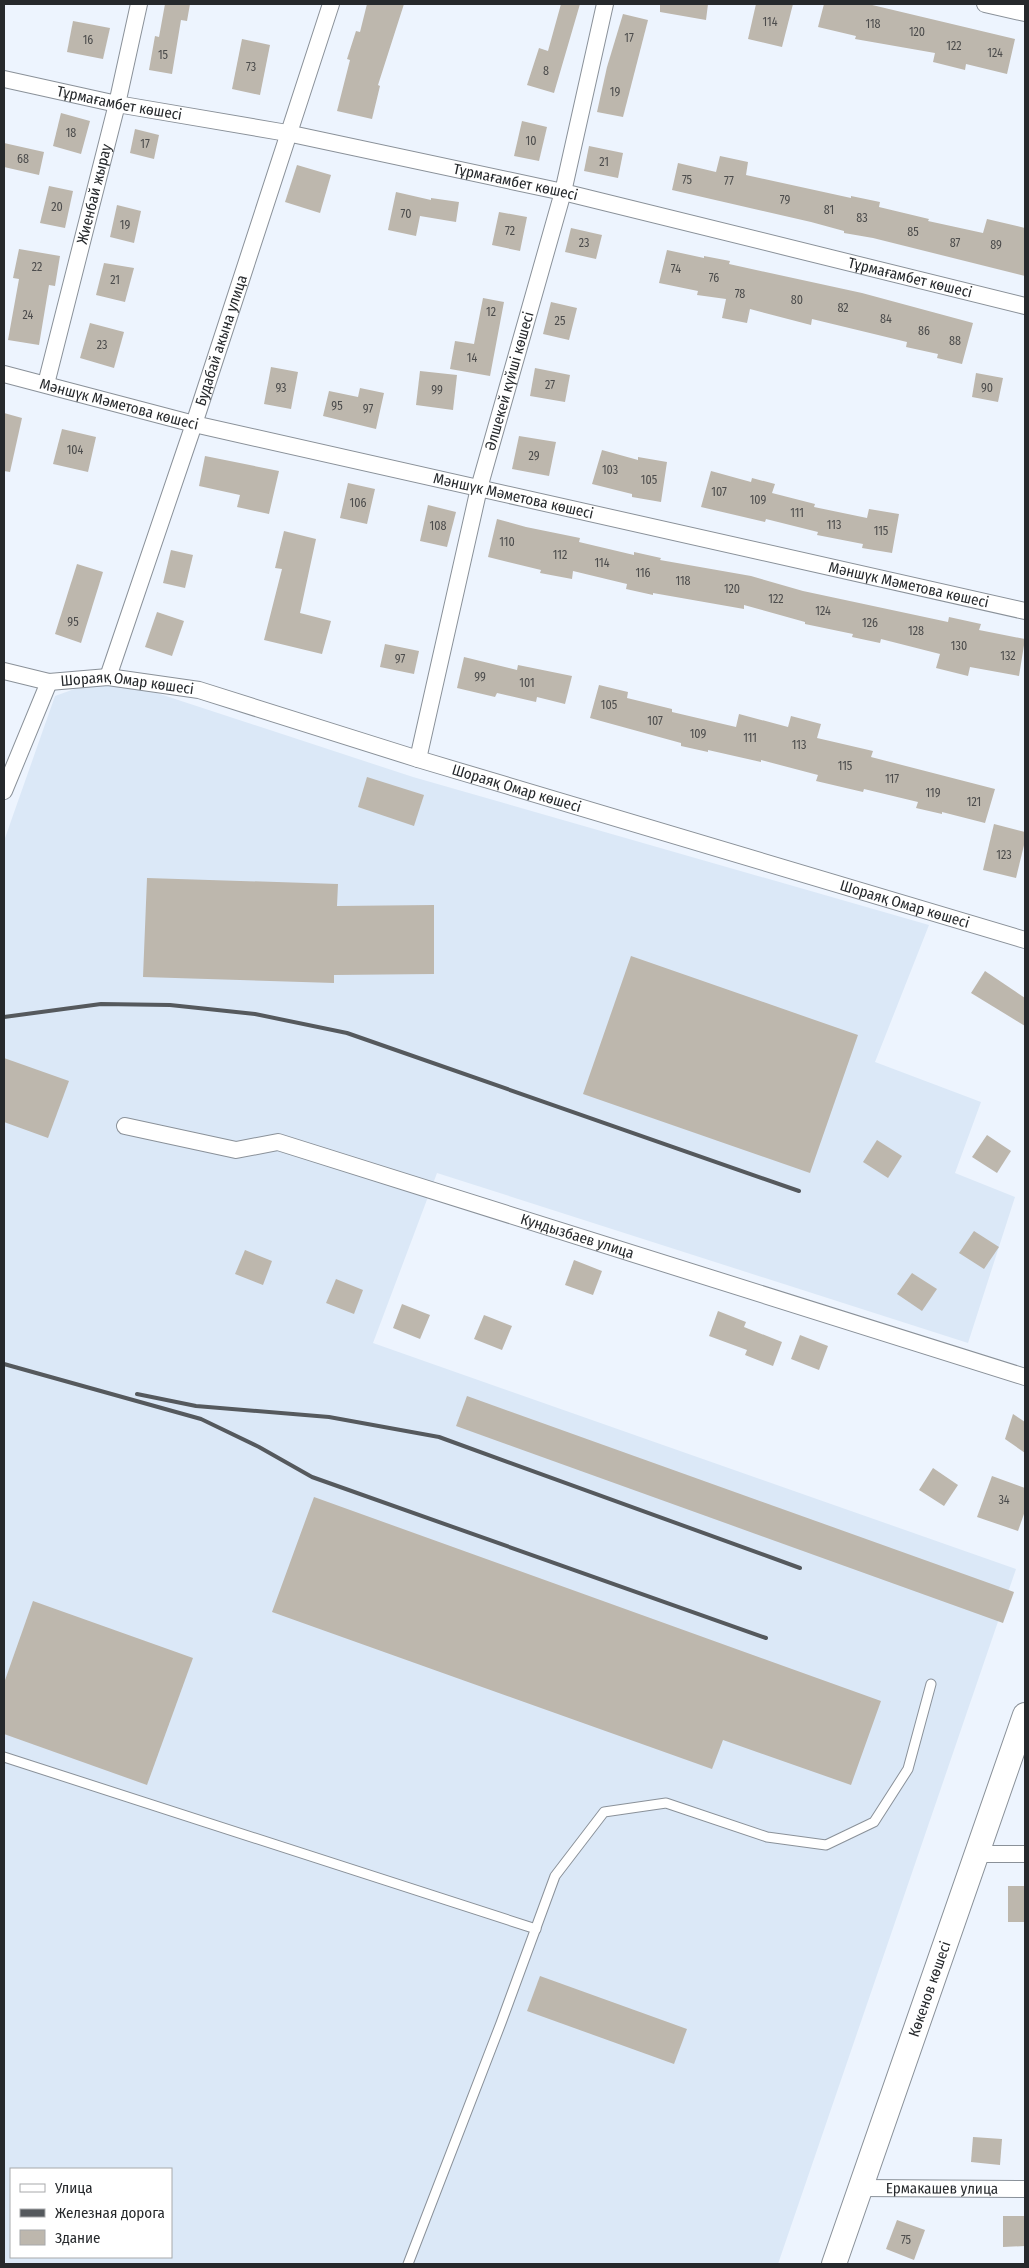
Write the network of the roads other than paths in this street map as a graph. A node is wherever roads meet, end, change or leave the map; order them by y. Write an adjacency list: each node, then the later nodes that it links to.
1 (139, 4): 7 (street, Жиенбай жырау)
2 (331, 4): 8 (street, Будабай акына улица)
3 (605, 4): 9 (street, Әлшекей күйші көшесі)
4 (985, 4): 5 (street)
5 (1025, 12)
6 (4, 78): 7 (street, Тұрмағамбет көшесі)
7 (118, 104): 8 (street, Тұрмағамбет көшесі); 12 (street, Жиенбай жырау)
8 (287, 133): 9 (street, Тұрмағамбет көшесі); 13 (street, Будабай акына улица)
9 (563, 192): 10 (street, Тұрмағамбет көшесі); 14 (street, Әлшекей күйші көшесі)
10 (1025, 306)
11 (4, 374): 12 (street, Мәншүк Мәметова көшесі)
12 (46, 384): 13 (street, Мәншүк Мәметова көшесі)
13 (194, 424): 14 (street, Мәншүк Мәметова көшесі); 17 (street, Будабай акына улица)
14 (479, 488): 15 (street, Мәншүк Мәметова көшесі); 19 (street, Әлшекей күйші көшесі)
15 (1025, 611)
16 (4, 671): 18 (street, Шораяқ Омар көшесі)
17 (108, 677): 18 (street, Шораяқ Омар көшесі); 19 (street, Шораяқ Омар көшесі)
18 (48, 682): 20 (street)
19 (418, 759): 21 (street, Шораяқ Омар көшесі)
20 (4, 791)
21 (1025, 940)
22 (125, 1126): 23 (street, Кундызбаев улица)
23 (1025, 1377)
24 (931, 1684): 29 (lane)
25 (1025, 1715): 27 (street, Көкенов көшесі)
26 (4, 1757): 29 (lane)
27 (978, 1854): 28 (street); 30 (street, Көкенов көшесі)
28 (1025, 1854)
29 (536, 1929): 32 (lane)
30 (860, 2188): 31 (street, Ермакашев улица); 33 (street, Көкенов көшесі)
31 (1025, 2188)
32 (408, 2264)
33 (834, 2264)

